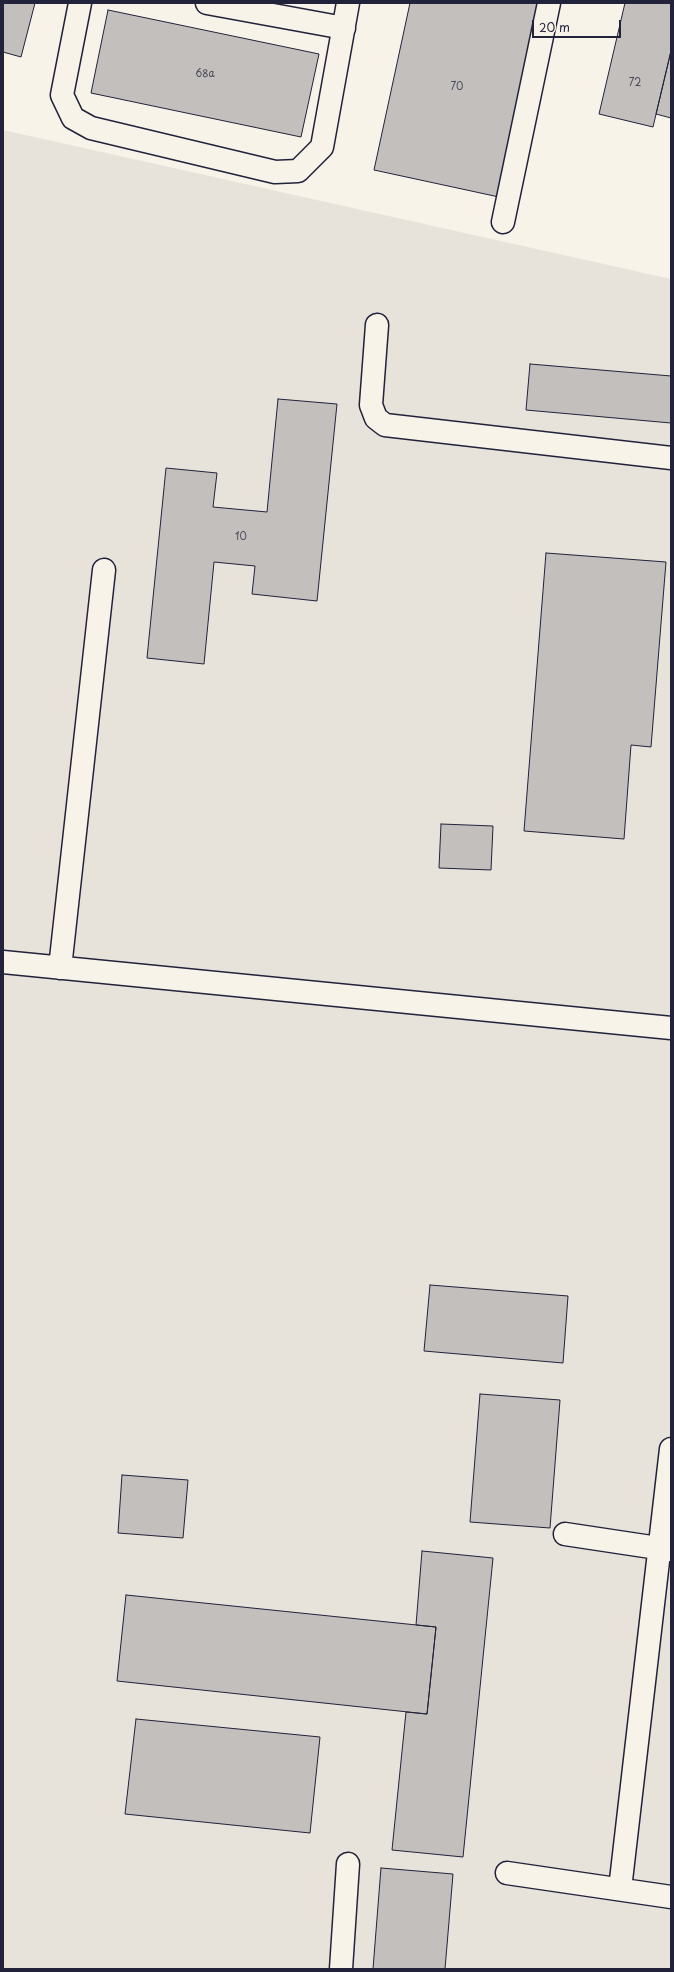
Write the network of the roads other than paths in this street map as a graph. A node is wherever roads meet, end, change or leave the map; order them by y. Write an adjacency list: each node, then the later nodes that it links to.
1 (80, 3): 5 (lane)
2 (207, 3): 5 (lane)
3 (348, 3): 5 (lane)
4 (549, 3): 6 (lane)
5 (344, 28)
6 (502, 222)
7 (377, 325): 8 (lane)
8 (671, 458)
9 (104, 570): 11 (lane)
10 (3, 962): 11 (lane)
11 (60, 968): 12 (lane)
12 (671, 1028)
13 (671, 1449): 15 (lane)
14 (565, 1534): 15 (lane)
15 (666, 1549): 18 (lane)
16 (348, 1864): 20 (lane)
17 (507, 1873): 18 (lane)
18 (620, 1889): 19 (lane)
19 (671, 1897)
20 (341, 1969)

